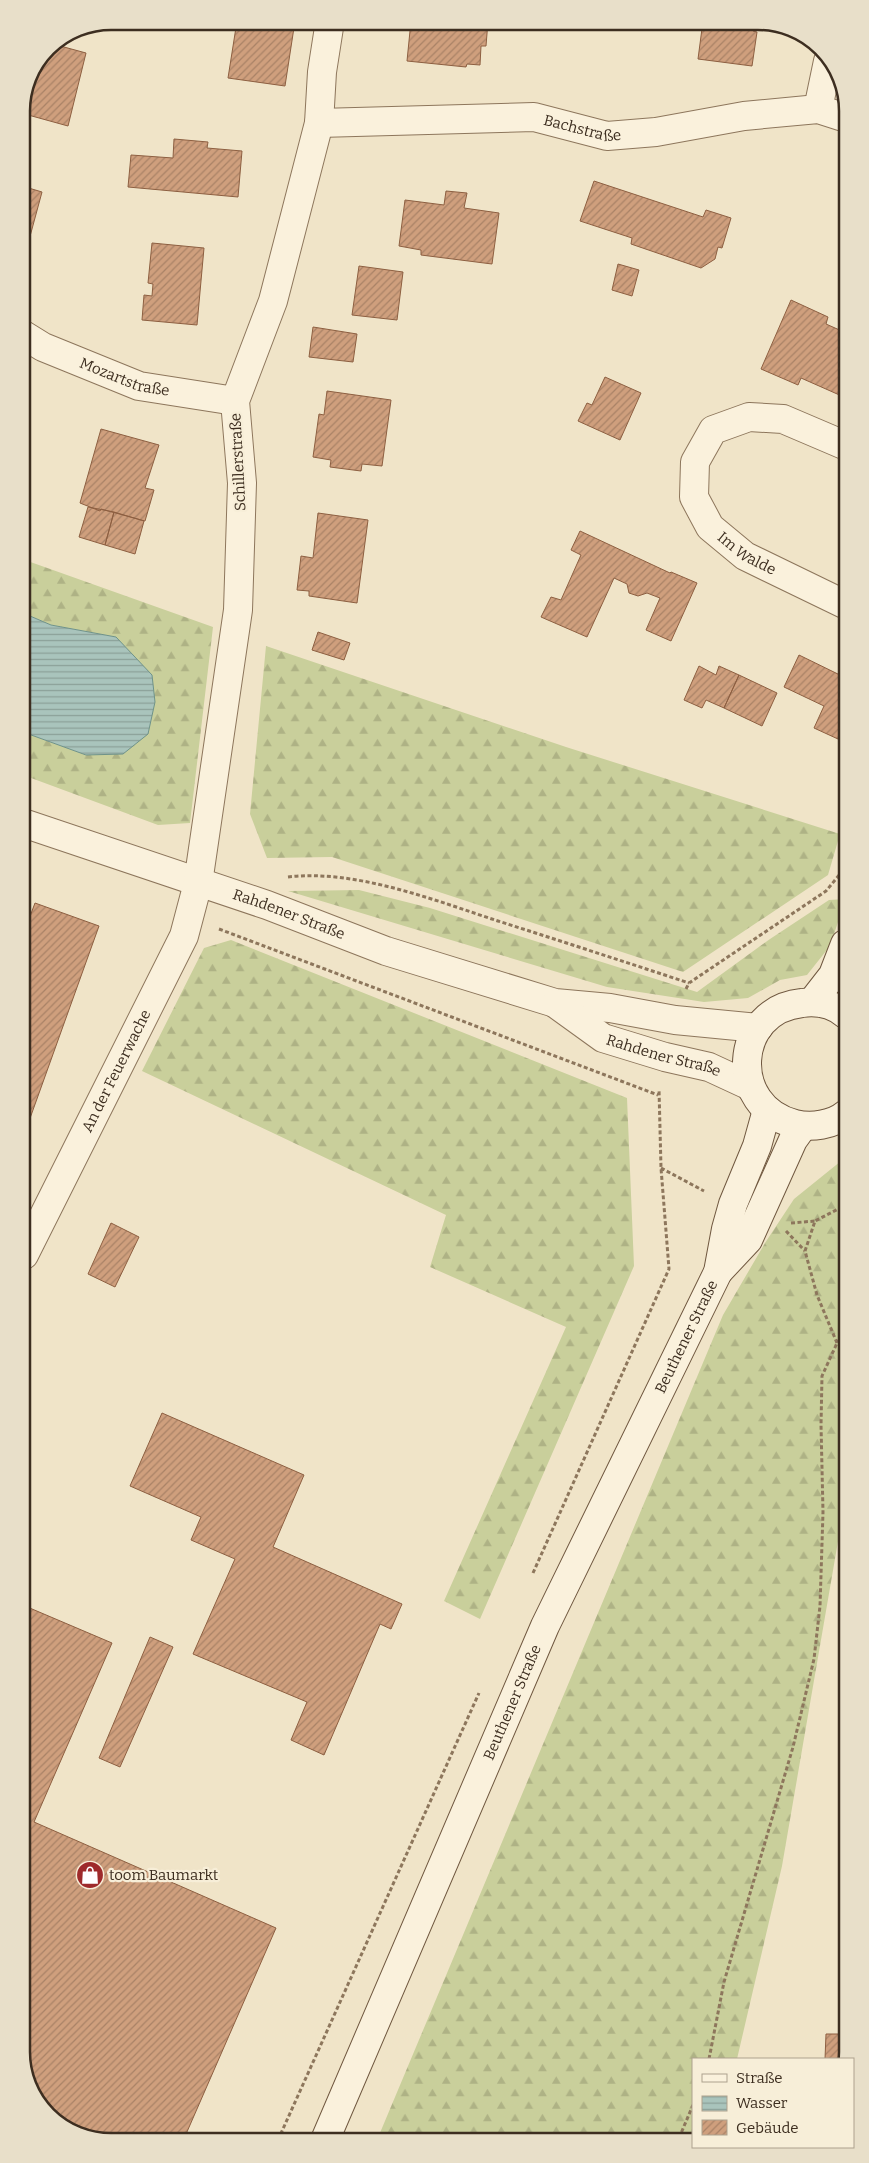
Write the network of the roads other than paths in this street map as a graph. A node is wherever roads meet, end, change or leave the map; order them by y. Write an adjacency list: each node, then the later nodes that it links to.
1 (329, 30): 4 (street, Schillerstraße)
2 (828, 71): 3 (street)
3 (830, 113): 4 (street, Bachstraße)
4 (319, 124): 6 (street, Schillerstraße)
5 (30, 339): 6 (street, Mozartstraße)
6 (235, 401): 10 (street, Schillerstraße)
7 (839, 443): 8 (street, Im Walde)
8 (839, 602)
9 (30, 825): 10 (street, Rahdener Straße)
10 (198, 883): 13 (street, Rahdener Straße); 20 (street, An der Feuerwache)
11 (839, 961): 12 (street)
12 (812, 1002): 14 (street); 15 (street)
13 (554, 1003): 15 (street, Rahdener Straße); 16 (street, Rahdener Straße)
14 (839, 1011)
15 (758, 1028): 16 (street)
16 (750, 1086): 17 (street)
17 (767, 1110): 19 (street); 21 (street, Beuthener Straße)
18 (839, 1117): 19 (street)
19 (804, 1126): 21 (street, Beuthener Straße)
20 (30, 1243)
21 (718, 1272): 22 (street, Beuthener Straße)
22 (328, 2133)

